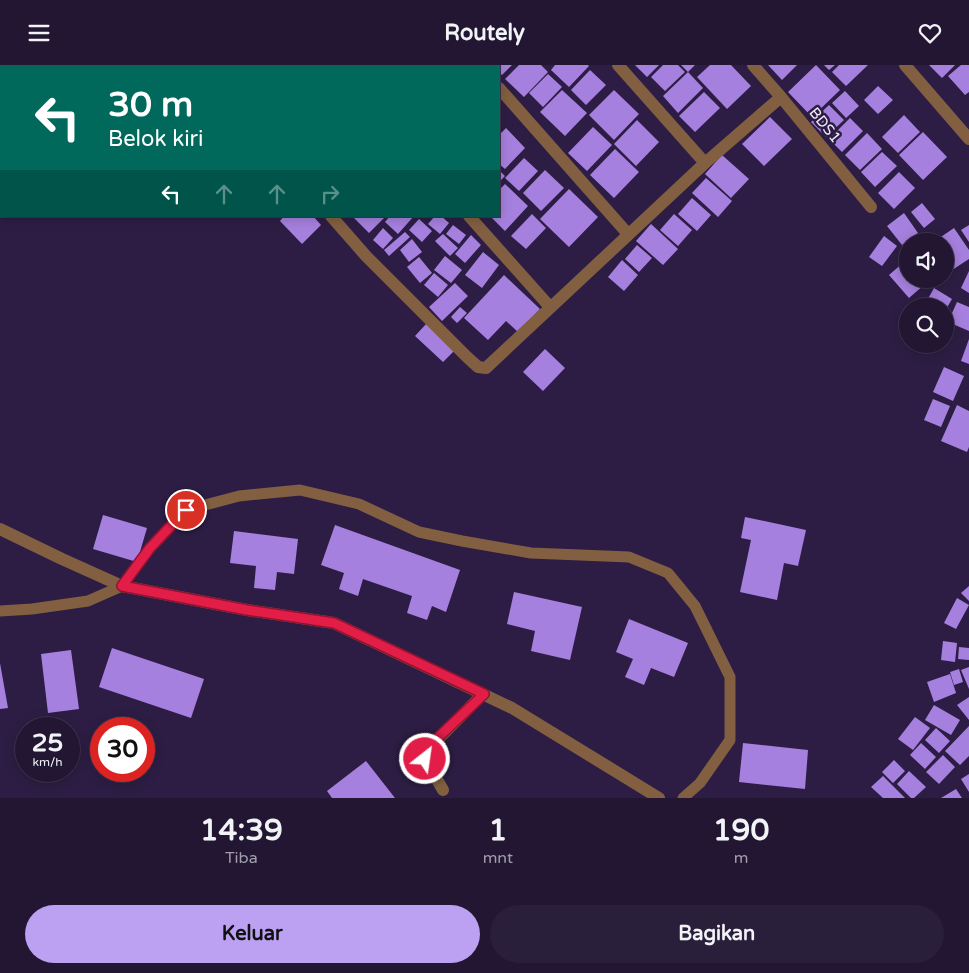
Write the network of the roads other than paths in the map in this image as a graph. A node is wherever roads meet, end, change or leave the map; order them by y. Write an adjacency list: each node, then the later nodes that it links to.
1 (618, 65): 7 (street)
2 (753, 65): 5 (street, BDS1)
3 (905, 65): 6 (street)
4 (500, 89): 11 (street)
5 (781, 97): 7 (street); 8 (street, BDS1)
6 (969, 139)
7 (704, 163): 11 (street)
8 (871, 207)
9 (332, 217): 12 (street)
10 (470, 217): 12 (street)
11 (628, 234): 12 (street)
12 (550, 307)
13 (0, 529): 14 (street)
14 (122, 586): 15 (lane); 16 (street); 19 (lane)
15 (0, 611)
16 (484, 694): 17 (street); 18 (street)
17 (443, 791)
18 (659, 798)
19 (683, 798)

